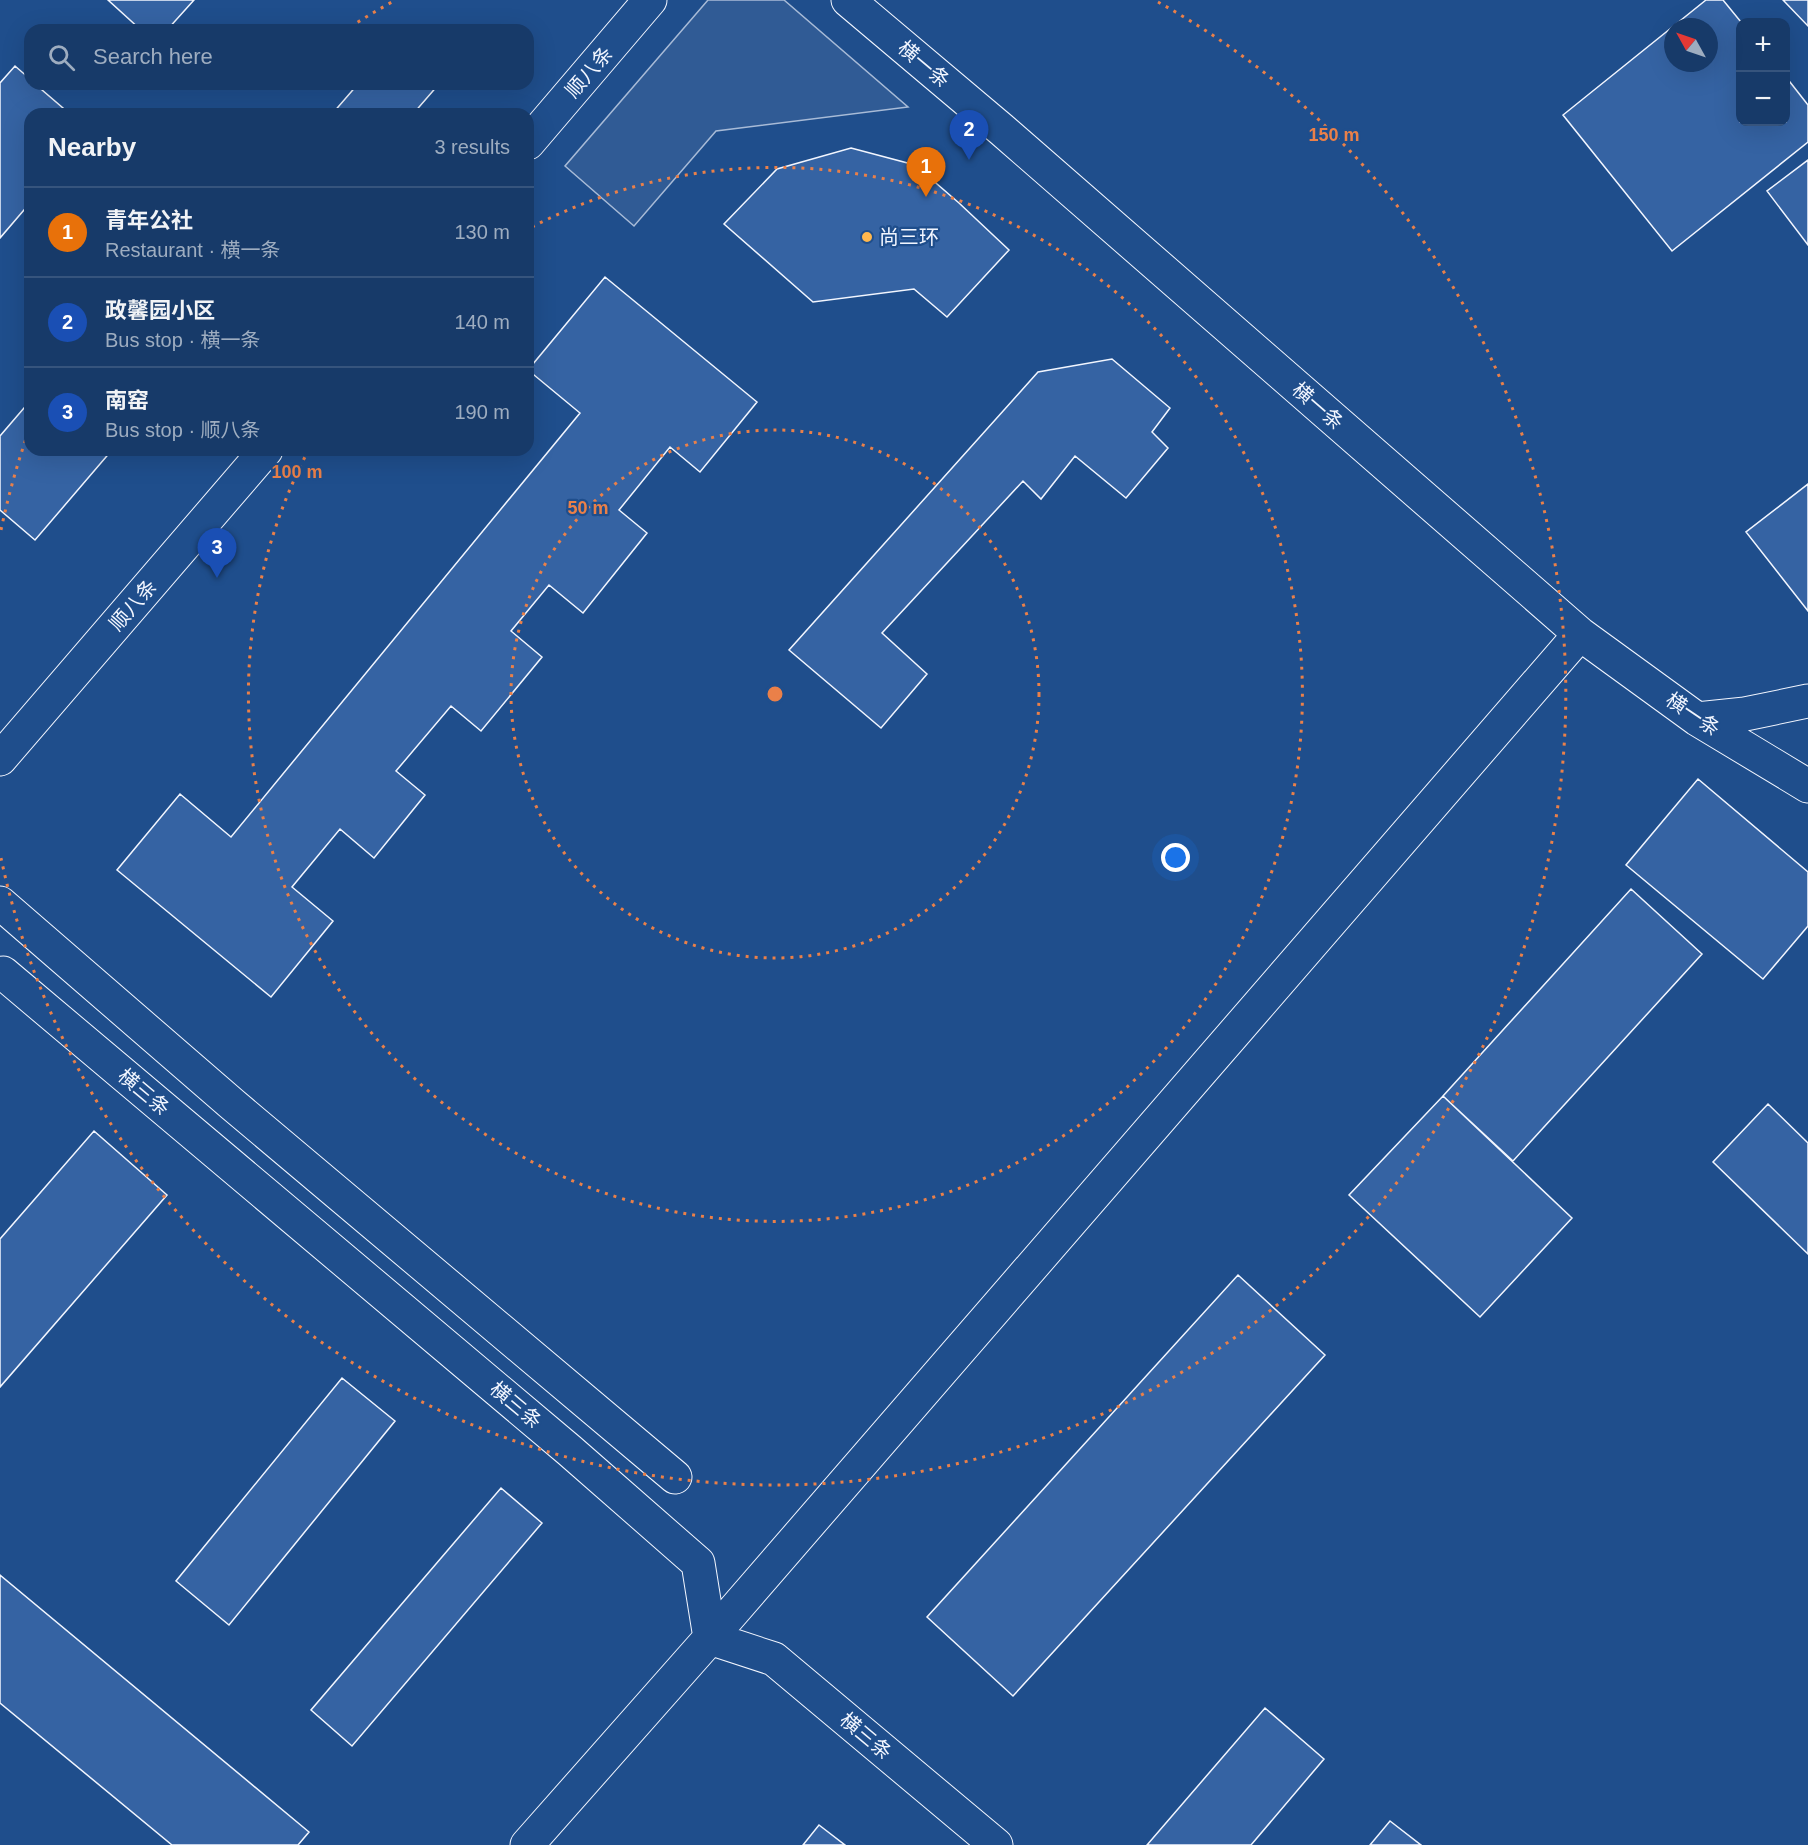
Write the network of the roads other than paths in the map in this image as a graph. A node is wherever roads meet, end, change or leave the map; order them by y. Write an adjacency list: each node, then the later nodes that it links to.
1 (650, 0): 3 (street, 顺八条)
2 (848, 0): 5 (street, 横一条)
3 (534, 136)
4 (261, 456): 8 (street, 顺八条)
5 (1580, 634): 7 (street, 横一条); 13 (street)
6 (1808, 700): 7 (street)
7 (1697, 719): 9 (street, 横一条)
8 (0, 759)
9 (1808, 786)
10 (0, 903): 12 (street)
11 (0, 974): 13 (street, 横三条)
12 (675, 1477)
13 (710, 1638): 14 (street); 15 (street, 横三条)
14 (527, 1845)
15 (996, 1845)

